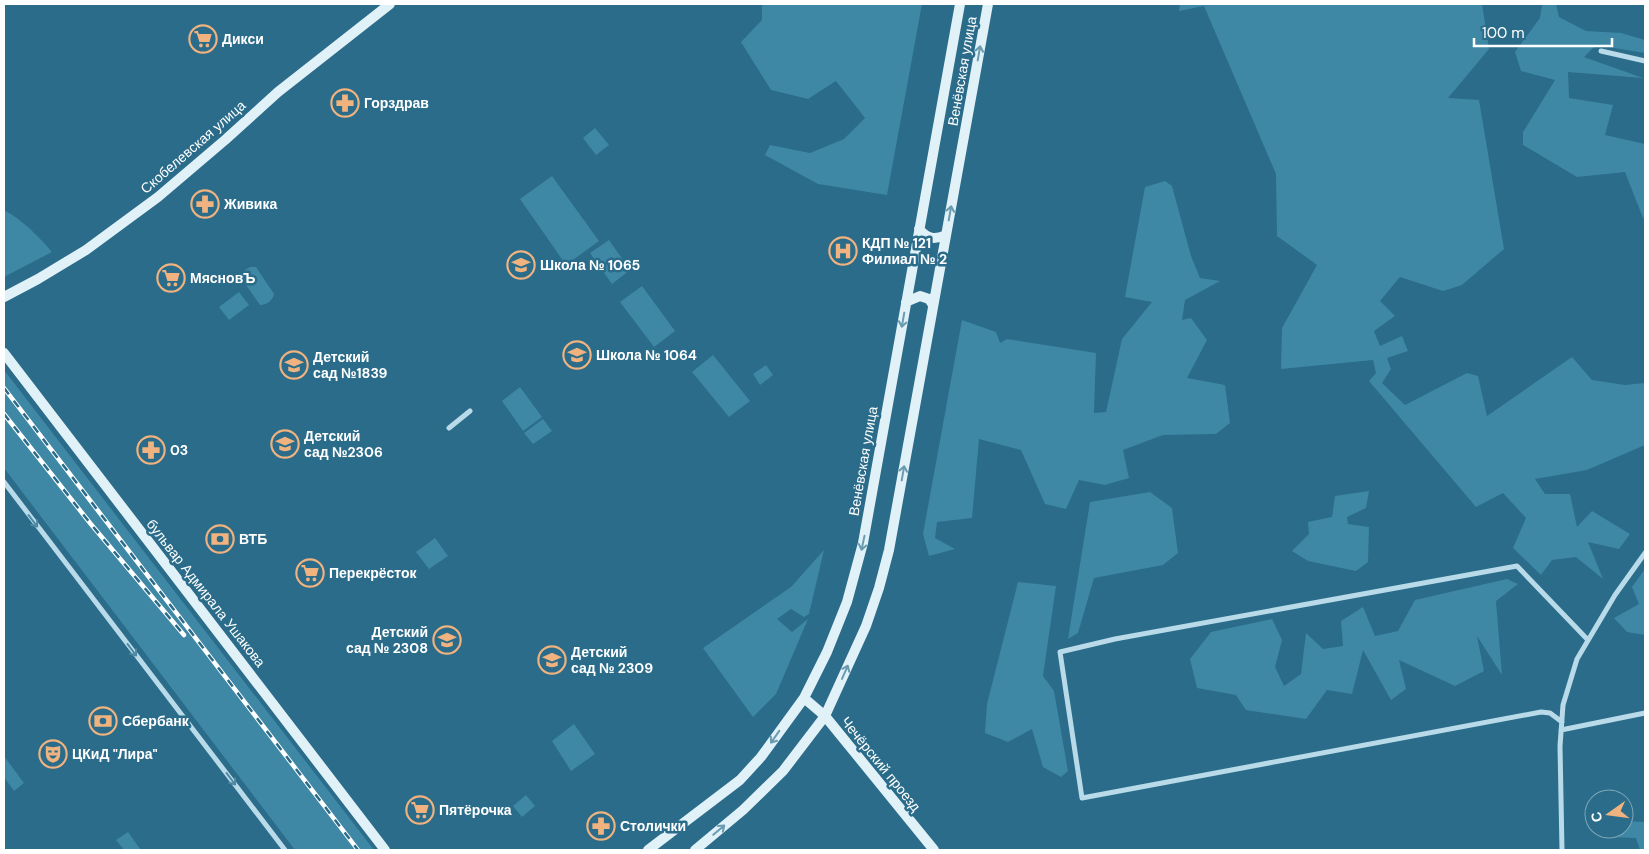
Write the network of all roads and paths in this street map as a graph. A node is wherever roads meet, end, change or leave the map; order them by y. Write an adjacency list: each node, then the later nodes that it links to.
1 (390, 4): 8 (street, Скобелевская улица)
2 (960, 4): 6 (street, Венёвская улица)
3 (988, 4): 7 (street, Венёвская улица, one-way to 3)
4 (1601, 51): 5 (street)
5 (1645, 62)
6 (919, 229): 7 (street); 9 (street, Венёвская улица)
7 (946, 235): 10 (street, Венёвская улица)
8 (4, 297)
9 (906, 302): 10 (street); 17 (street, Венёвская улица, one-way to 17)
10 (933, 305): 19 (street, Венёвская улица, one-way to 10)
11 (4, 353): 23 (street, бульвар Адмирала Ушакова)
12 (470, 412): 13 (street)
13 (449, 428)
14 (4, 482): 22 (street, one-way to 22)
15 (1645, 553): 16 (street)
16 (1588, 640): 20 (street); 20 (street)
17 (804, 698): 19 (street, Чечёрский проезд); 24 (street, Венёвская улица, one-way to 24)
18 (1645, 714): 21 (street)
19 (825, 716): 25 (street, Венёвская улица, one-way to 19); 26 (street, Чечёрский проезд)
20 (1562, 722): 21 (street)
21 (1561, 730): 27 (street)
22 (285, 850)
23 (386, 850)
24 (648, 850)
25 (695, 850)
26 (934, 850)
27 (1562, 850)

